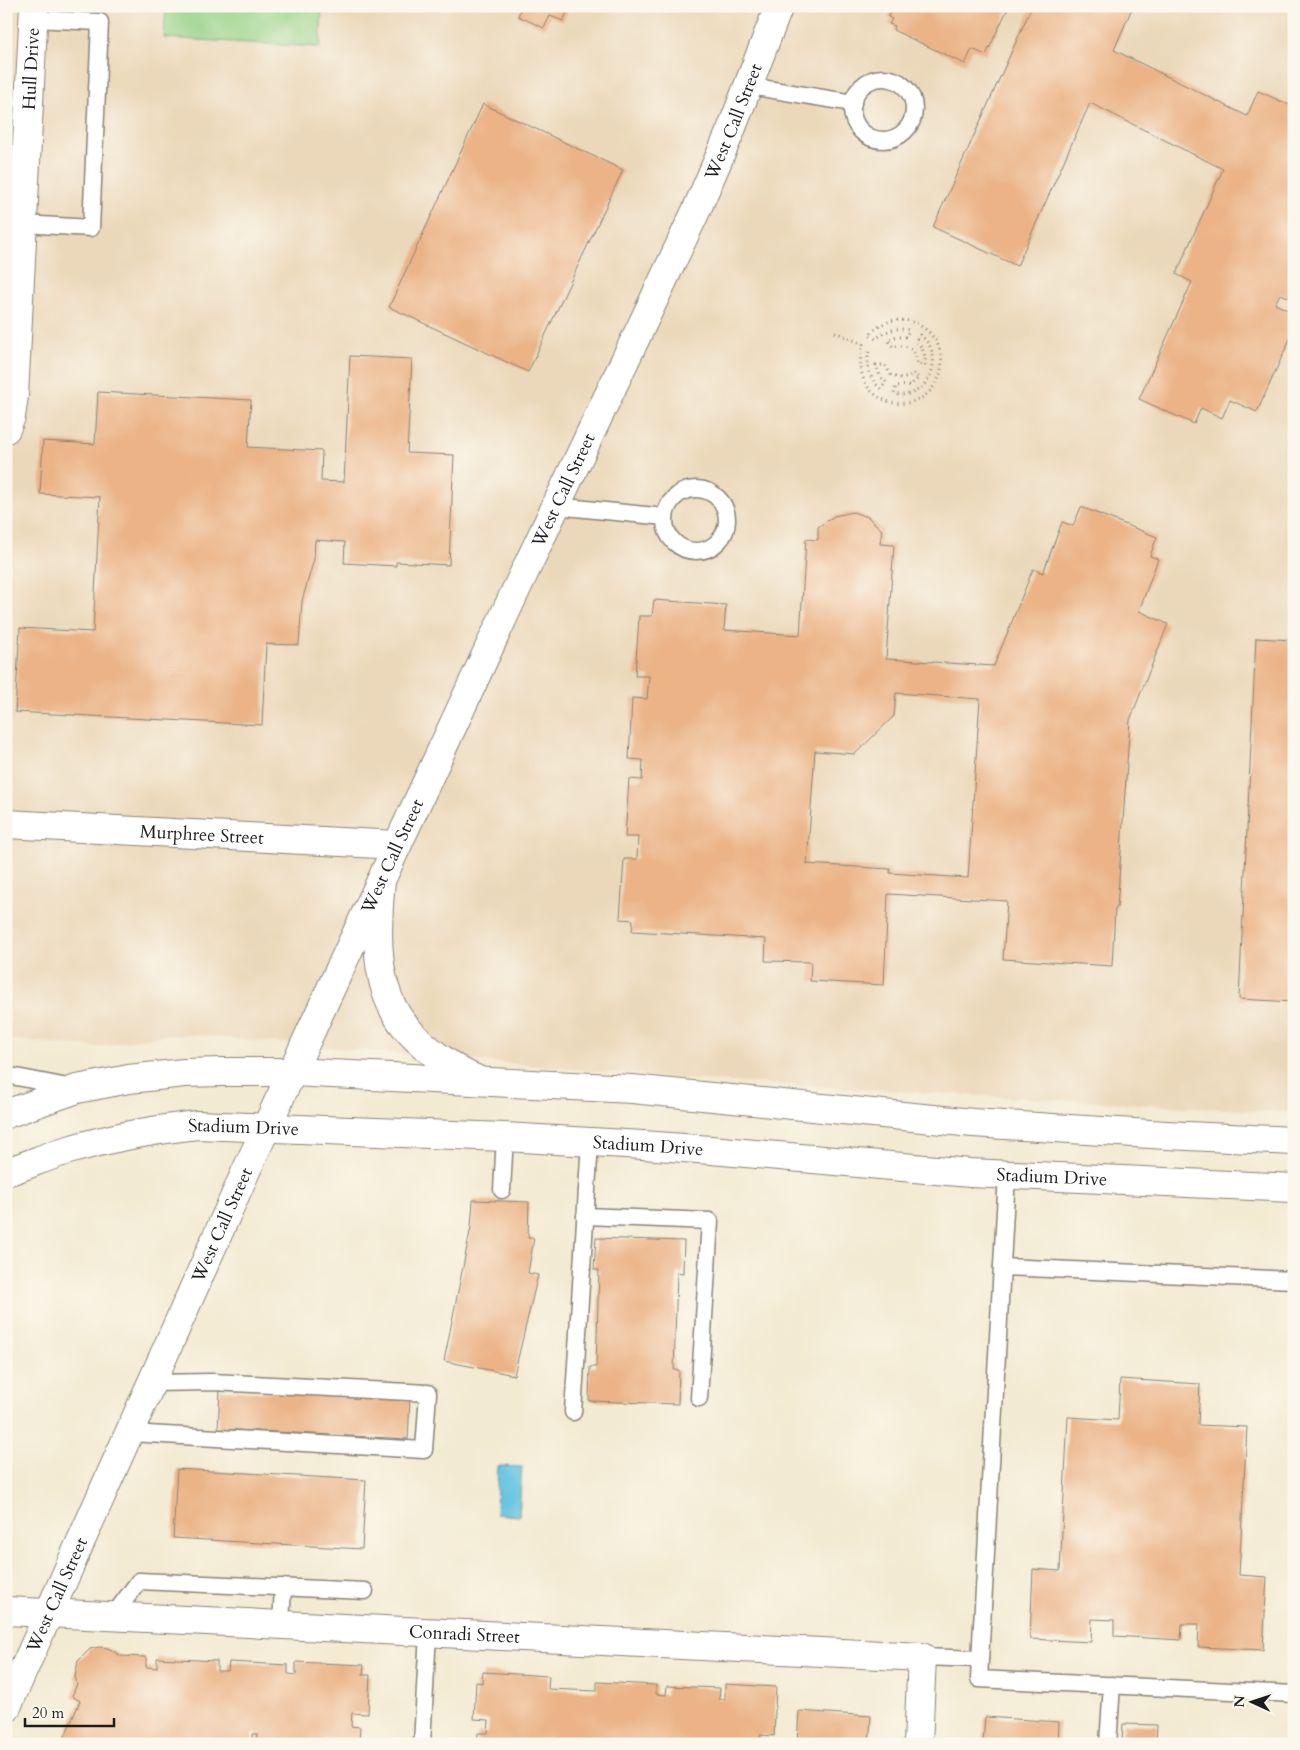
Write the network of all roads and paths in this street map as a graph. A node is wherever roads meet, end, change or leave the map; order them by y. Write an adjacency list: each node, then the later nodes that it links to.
1 (779, 6): 3 (street, West Call Street)
2 (34, 13): 5 (street, Hull Drive); 5 (lane)
3 (749, 86): 4 (lane); 9 (street, West Call Street)
4 (853, 104)
5 (23, 224): 8 (street, Hull Drive)
6 (835, 332): 7 (path)
7 (870, 348)
8 (6, 429)
9 (556, 506): 10 (lane); 12 (street, West Call Street)
10 (665, 517)
11 (6, 824): 12 (street, Murphree Street)
12 (398, 845): 13 (street, West Call Street)
13 (381, 882): 14 (street, West Call Street); 16 (street)
14 (292, 1072): 16 (street); 17 (street); 19 (street, West Call Street)
15 (6, 1075): 17 (lane)
16 (484, 1082): 21 (street)
17 (78, 1089): 18 (street)
18 (6, 1114)
19 (267, 1127): 20 (street, Stadium Drive); 23 (street, Stadium Drive); 30 (street, West Call Street)
20 (505, 1138): 22 (street, Stadium Drive); 26 (lane)
21 (1294, 1141)
22 (590, 1142): 24 (street, Stadium Drive); 27 (lane)
23 (6, 1172)
24 (1007, 1175): 25 (street, Stadium Drive); 28 (lane)
25 (1294, 1188)
26 (502, 1190)
27 (586, 1216): 31 (lane); 32 (lane)
28 (1002, 1267): 29 (lane); 42 (lane)
29 (1294, 1280)
30 (152, 1383): 33 (street, West Call Street); 33 (lane)
31 (699, 1398)
32 (573, 1412)
33 (130, 1433): 37 (street, West Call Street)
34 (282, 1587): 35 (lane); 38 (lane); 39 (lane)
35 (365, 1591)
36 (6, 1611): 37 (street, Conradi Street)
37 (49, 1612): 38 (street, Conradi Street); 45 (street, West Call Street)
38 (113, 1616): 39 (street, Conradi Street)
39 (281, 1624): 40 (street, Conradi Street)
40 (428, 1632): 41 (street, Conradi Street); 46 (lane)
41 (922, 1657): 42 (lane); 47 (street)
42 (980, 1659): 43 (lane)
43 (1112, 1685): 44 (lane); 48 (lane)
44 (1294, 1694)
45 (6, 1709)
46 (422, 1744)
47 (918, 1744)
48 (1108, 1744)

